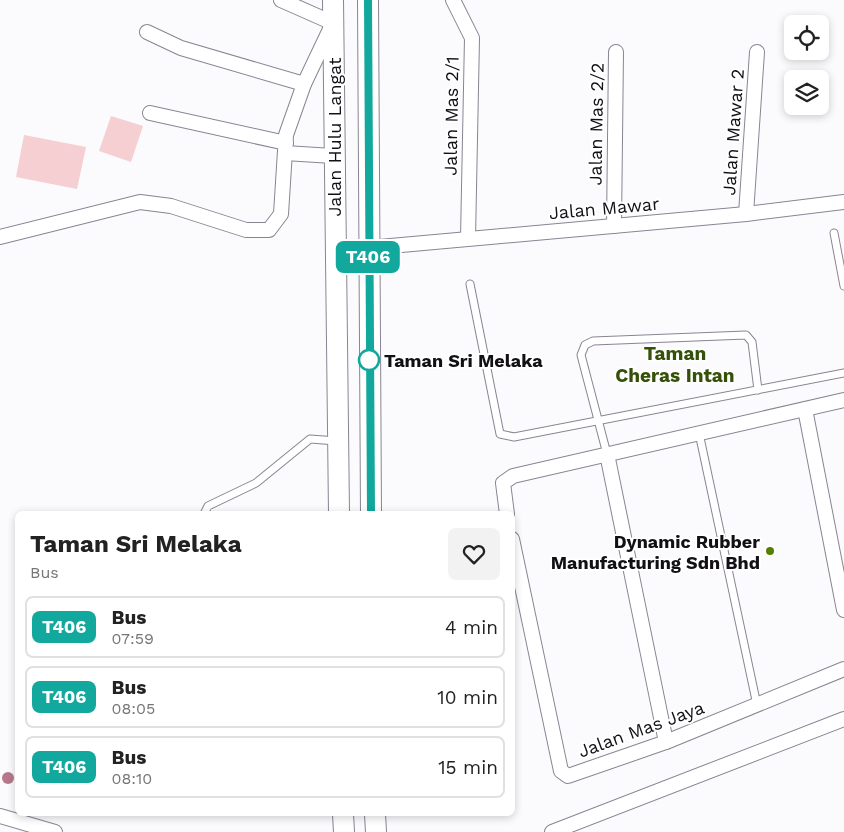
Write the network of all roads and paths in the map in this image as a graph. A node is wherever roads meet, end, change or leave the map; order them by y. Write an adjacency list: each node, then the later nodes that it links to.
1 (281, 0): 5 (street)
2 (332, 0): 5 (main road, Jalan Hulu Langat)
3 (368, 0): 19 (main road, Jalan Hulu Langat)
4 (453, 0): 18 (street, Jalan Mas 2/1)
5 (333, 23): 9 (street); 12 (main road, Jalan Hulu Langat)
6 (147, 32): 9 (street)
7 (616, 52): 15 (street, Jalan Mas 2/2)
8 (757, 52): 14 (street, Jalan Mawar 2)
9 (304, 84): 11 (street)
10 (150, 113): 11 (street)
11 (285, 148): 12 (street); 17 (street)
12 (333, 156): 28 (main road, Jalan Hulu Langat)
13 (844, 202): 14 (street, Jalan Mawar)
14 (746, 214): 15 (street, Jalan Mawar)
15 (614, 226): 18 (street, Jalan Mawar)
16 (834, 233): 21 (lane)
17 (0, 237)
18 (468, 238): 19 (street, Jalan Mawar)
19 (368, 248): 32 (main road, Jalan Hulu Langat)
20 (470, 284): 26 (lane)
21 (844, 286)
22 (844, 373): 23 (lane)
23 (758, 390): 26 (lane); 26 (lane)
24 (844, 400): 25 (street)
25 (805, 409): 27 (street); 35 (street)
26 (599, 421): 29 (lane)
27 (699, 433): 29 (street); 37 (lane)
28 (338, 441): 30 (lane); 31 (main road, Jalan Hulu Langat)
29 (607, 454): 33 (street); 39 (street)
30 (206, 511)
31 (339, 511)
32 (371, 511)
33 (507, 511)
34 (515, 553): 39 (street, Jalan Mas Jaya)
35 (844, 610)
36 (844, 669): 37 (street, Jalan Mas Jaya)
37 (757, 705): 39 (street, Jalan Mas Jaya)
38 (844, 718): 42 (street)
39 (666, 742)
40 (0, 816): 41 (street)
41 (55, 832)
42 (552, 832)

